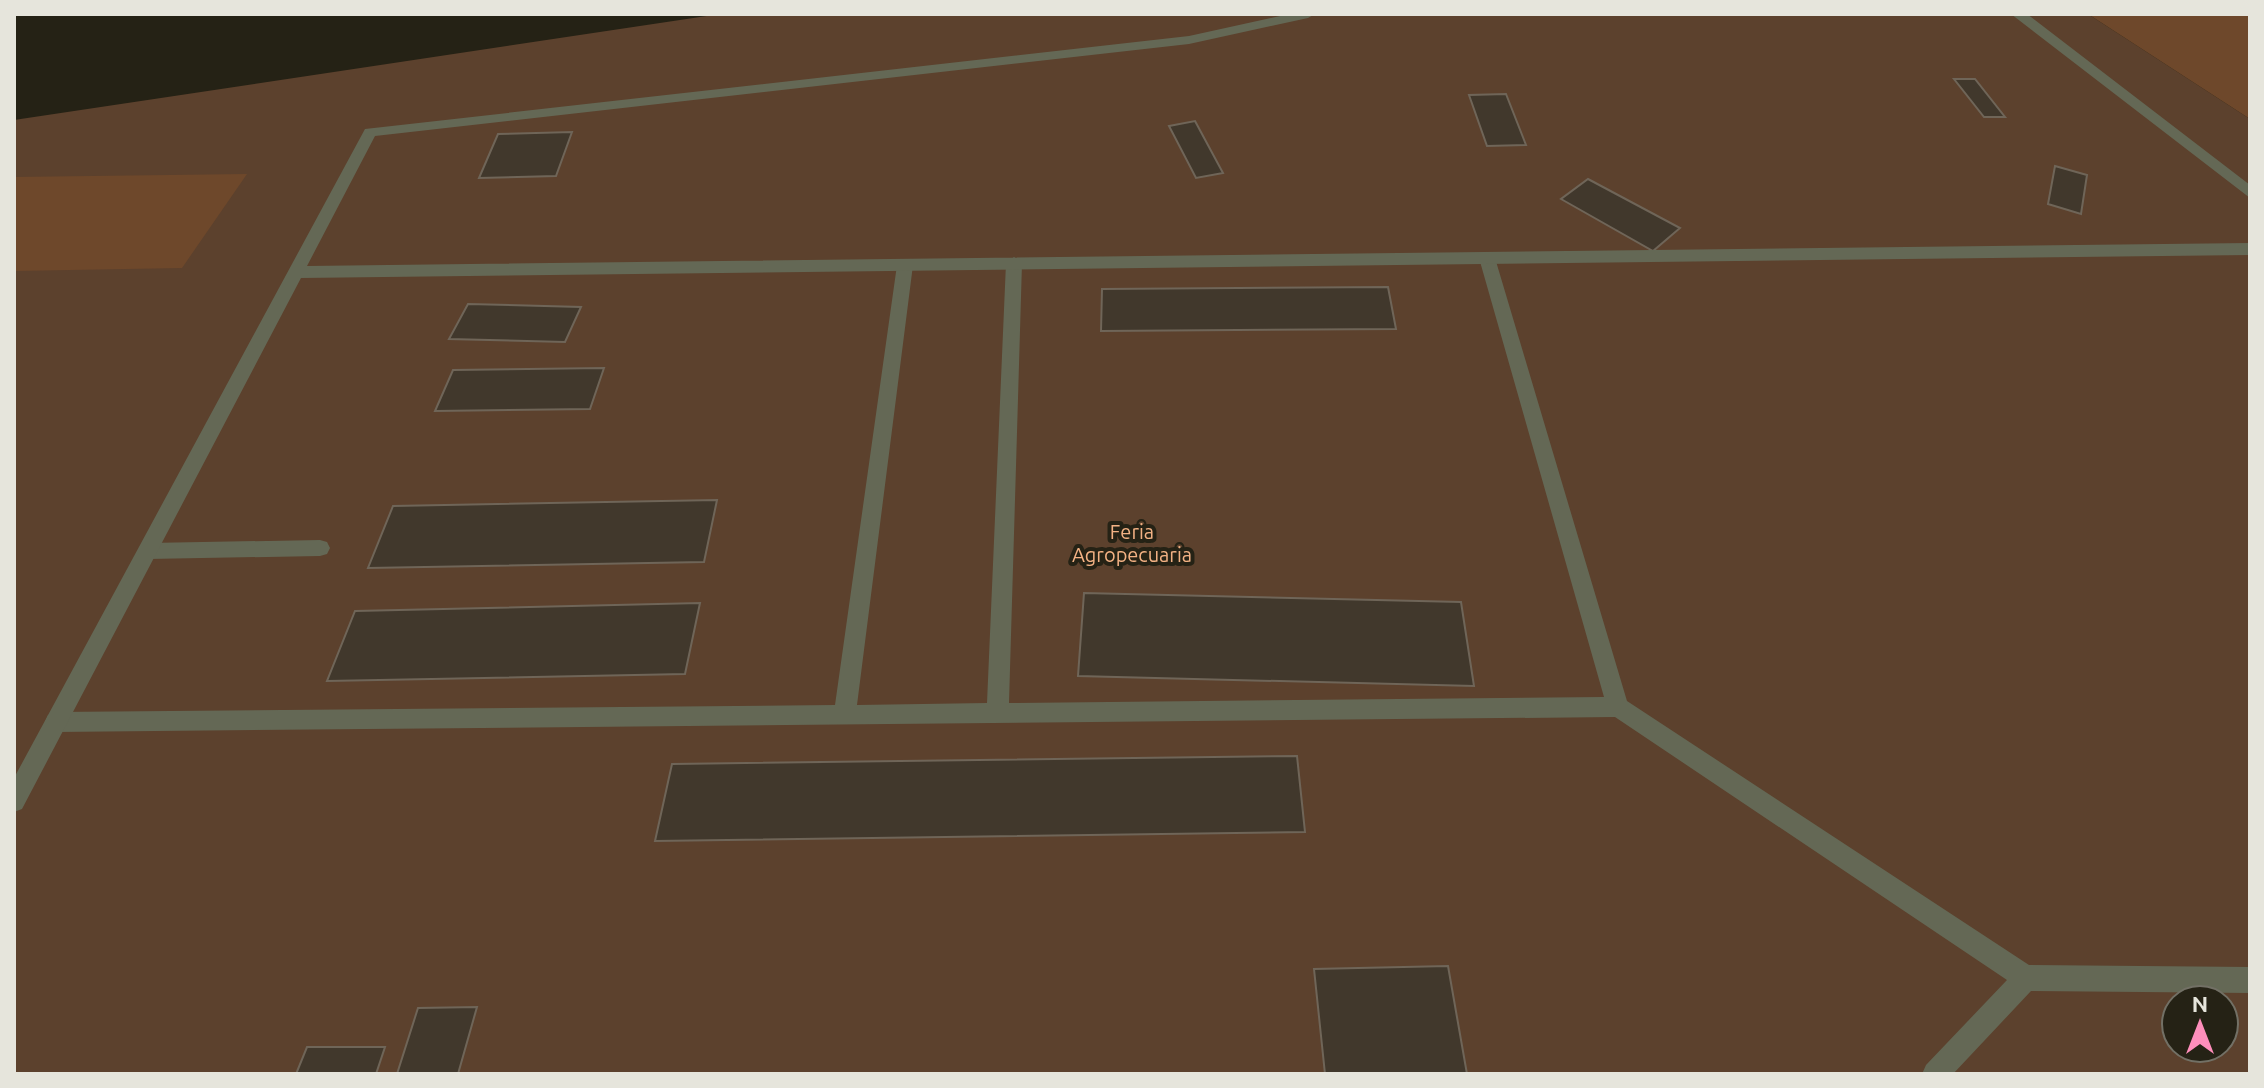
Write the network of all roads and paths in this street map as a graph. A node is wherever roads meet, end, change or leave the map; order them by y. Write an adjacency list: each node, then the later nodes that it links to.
1 (1308, 14): 8 (street)
2 (2018, 14): 3 (street)
3 (2250, 193)
4 (2250, 249): 5 (street)
5 (1487, 258): 6 (street); 11 (street)
6 (1014, 263): 7 (street); 12 (street)
7 (905, 265): 8 (street); 13 (street)
8 (296, 272): 10 (street)
9 (320, 548): 10 (street)
10 (148, 551): 14 (street)
11 (1618, 707): 12 (street); 16 (street)
12 (998, 713): 13 (street)
13 (845, 715): 14 (street)
14 (56, 722): 15 (street)
15 (14, 801)
16 (2026, 978): 17 (street); 18 (street)
17 (2250, 980)
18 (1935, 1074)

